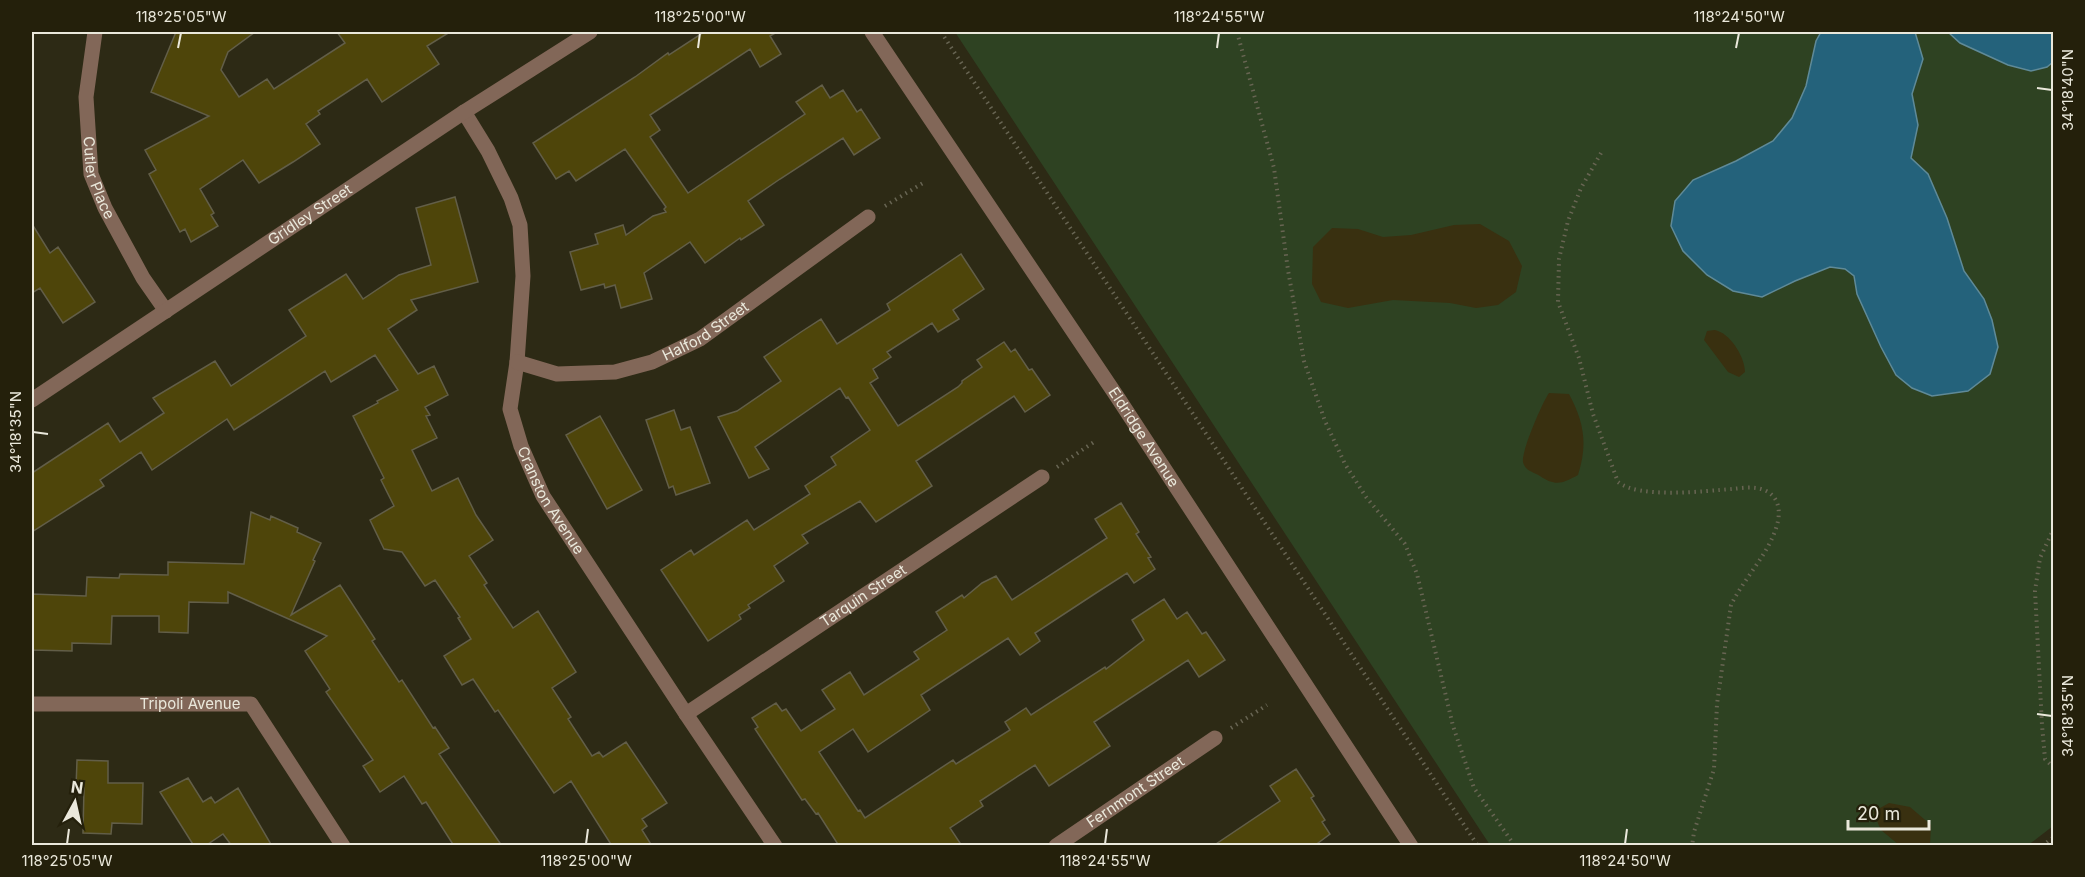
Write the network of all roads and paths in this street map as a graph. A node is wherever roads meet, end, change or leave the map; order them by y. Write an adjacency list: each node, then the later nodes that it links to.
1 (95, 32): 10 (street, Cutler Place)
2 (590, 32): 6 (street, Gridley Street)
3 (872, 32): 25 (street, Eldridge Avenue)
4 (941, 32): 26 (path)
5 (1237, 32): 27 (path)
6 (464, 112): 10 (street, Gridley Street); 11 (street, Cranston Avenue)
7 (1600, 153): 28 (path)
8 (923, 183): 9 (path)
9 (868, 217): 11 (street, Halford Street)
10 (166, 311): 12 (street, Gridley Street)
11 (517, 362): 18 (street, Cranston Avenue)
12 (32, 400)
13 (1094, 442): 14 (path)
14 (1042, 477): 18 (street, Tarquin Street)
15 (2054, 528): 20 (path)
16 (32, 704): 22 (street, Tripoli Avenue)
17 (1267, 705): 19 (path)
18 (686, 714): 23 (street, Cranston Avenue)
19 (1215, 738): 24 (street, Fernmont Street)
20 (2054, 768)
21 (2054, 837): 29 (path)
22 (343, 846)
23 (775, 846)
24 (1056, 846)
25 (1411, 846)
26 (1478, 846)
27 (1515, 846)
28 (1692, 846)
29 (2042, 846)

